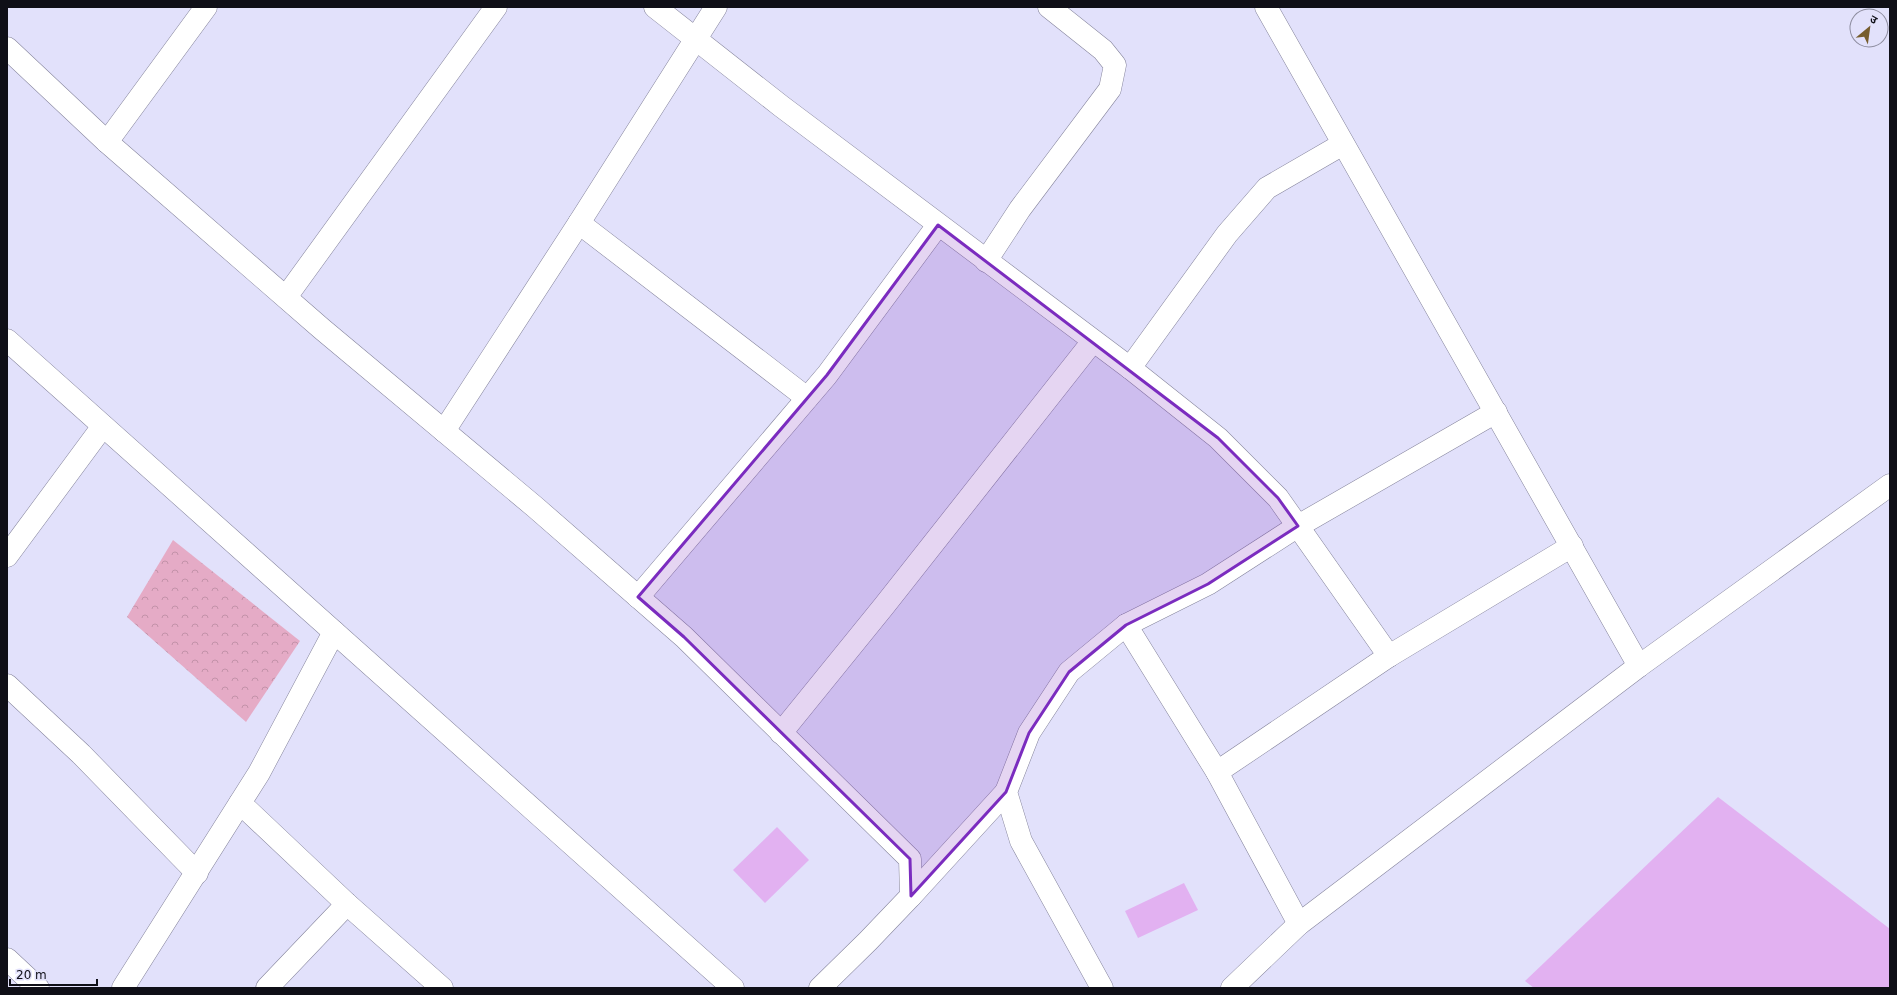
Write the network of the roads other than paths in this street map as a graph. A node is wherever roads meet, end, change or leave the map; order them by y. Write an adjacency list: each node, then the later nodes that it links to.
1 (206, 7): 9 (street)
2 (496, 7): 14 (street)
3 (655, 7): 7 (street)
4 (716, 7): 7 (street)
5 (1049, 7): 13 (street)
6 (1266, 7): 10 (street)
7 (695, 38): 11 (street); 12 (street)
8 (7, 48): 9 (street)
9 (107, 142): 14 (street)
10 (1343, 144): 17 (street); 19 (street)
11 (579, 223): 18 (street); 21 (street)
12 (938, 225): 13 (street); 18 (street)
13 (986, 261): 16 (street)
14 (286, 297): 21 (street)
15 (7, 340): 20 (street)
16 (1093, 341): 17 (street); 32 (street)
17 (1130, 368): 23 (street)
18 (807, 398): 26 (street)
19 (1496, 412): 23 (street); 24 (street)
20 (103, 426): 25 (street); 28 (street)
21 (444, 431): 26 (street)
22 (1890, 485): 30 (street)
23 (1298, 526): 27 (street); 29 (street)
24 (1572, 546): 29 (street); 30 (street)
25 (7, 556)
26 (638, 597): 32 (street)
27 (1126, 625): 33 (street); 34 (street)
28 (334, 632): 35 (street); 45 (street)
29 (1389, 656): 33 (street)
30 (1639, 666): 39 (street)
31 (7, 684): 36 (street)
32 (781, 733): 37 (street)
33 (1217, 772): 39 (street)
34 (1006, 792): 37 (street); 47 (street)
35 (240, 803): 36 (street); 38 (street)
36 (197, 873): 42 (street)
37 (911, 896): 46 (street)
38 (347, 904): 43 (street); 44 (street)
39 (1299, 924): 48 (street)
40 (7, 959): 41 (street)
41 (38, 988)
42 (124, 988)
43 (267, 988)
44 (442, 988)
45 (733, 988)
46 (820, 988)
47 (1102, 988)
48 (1232, 988)

